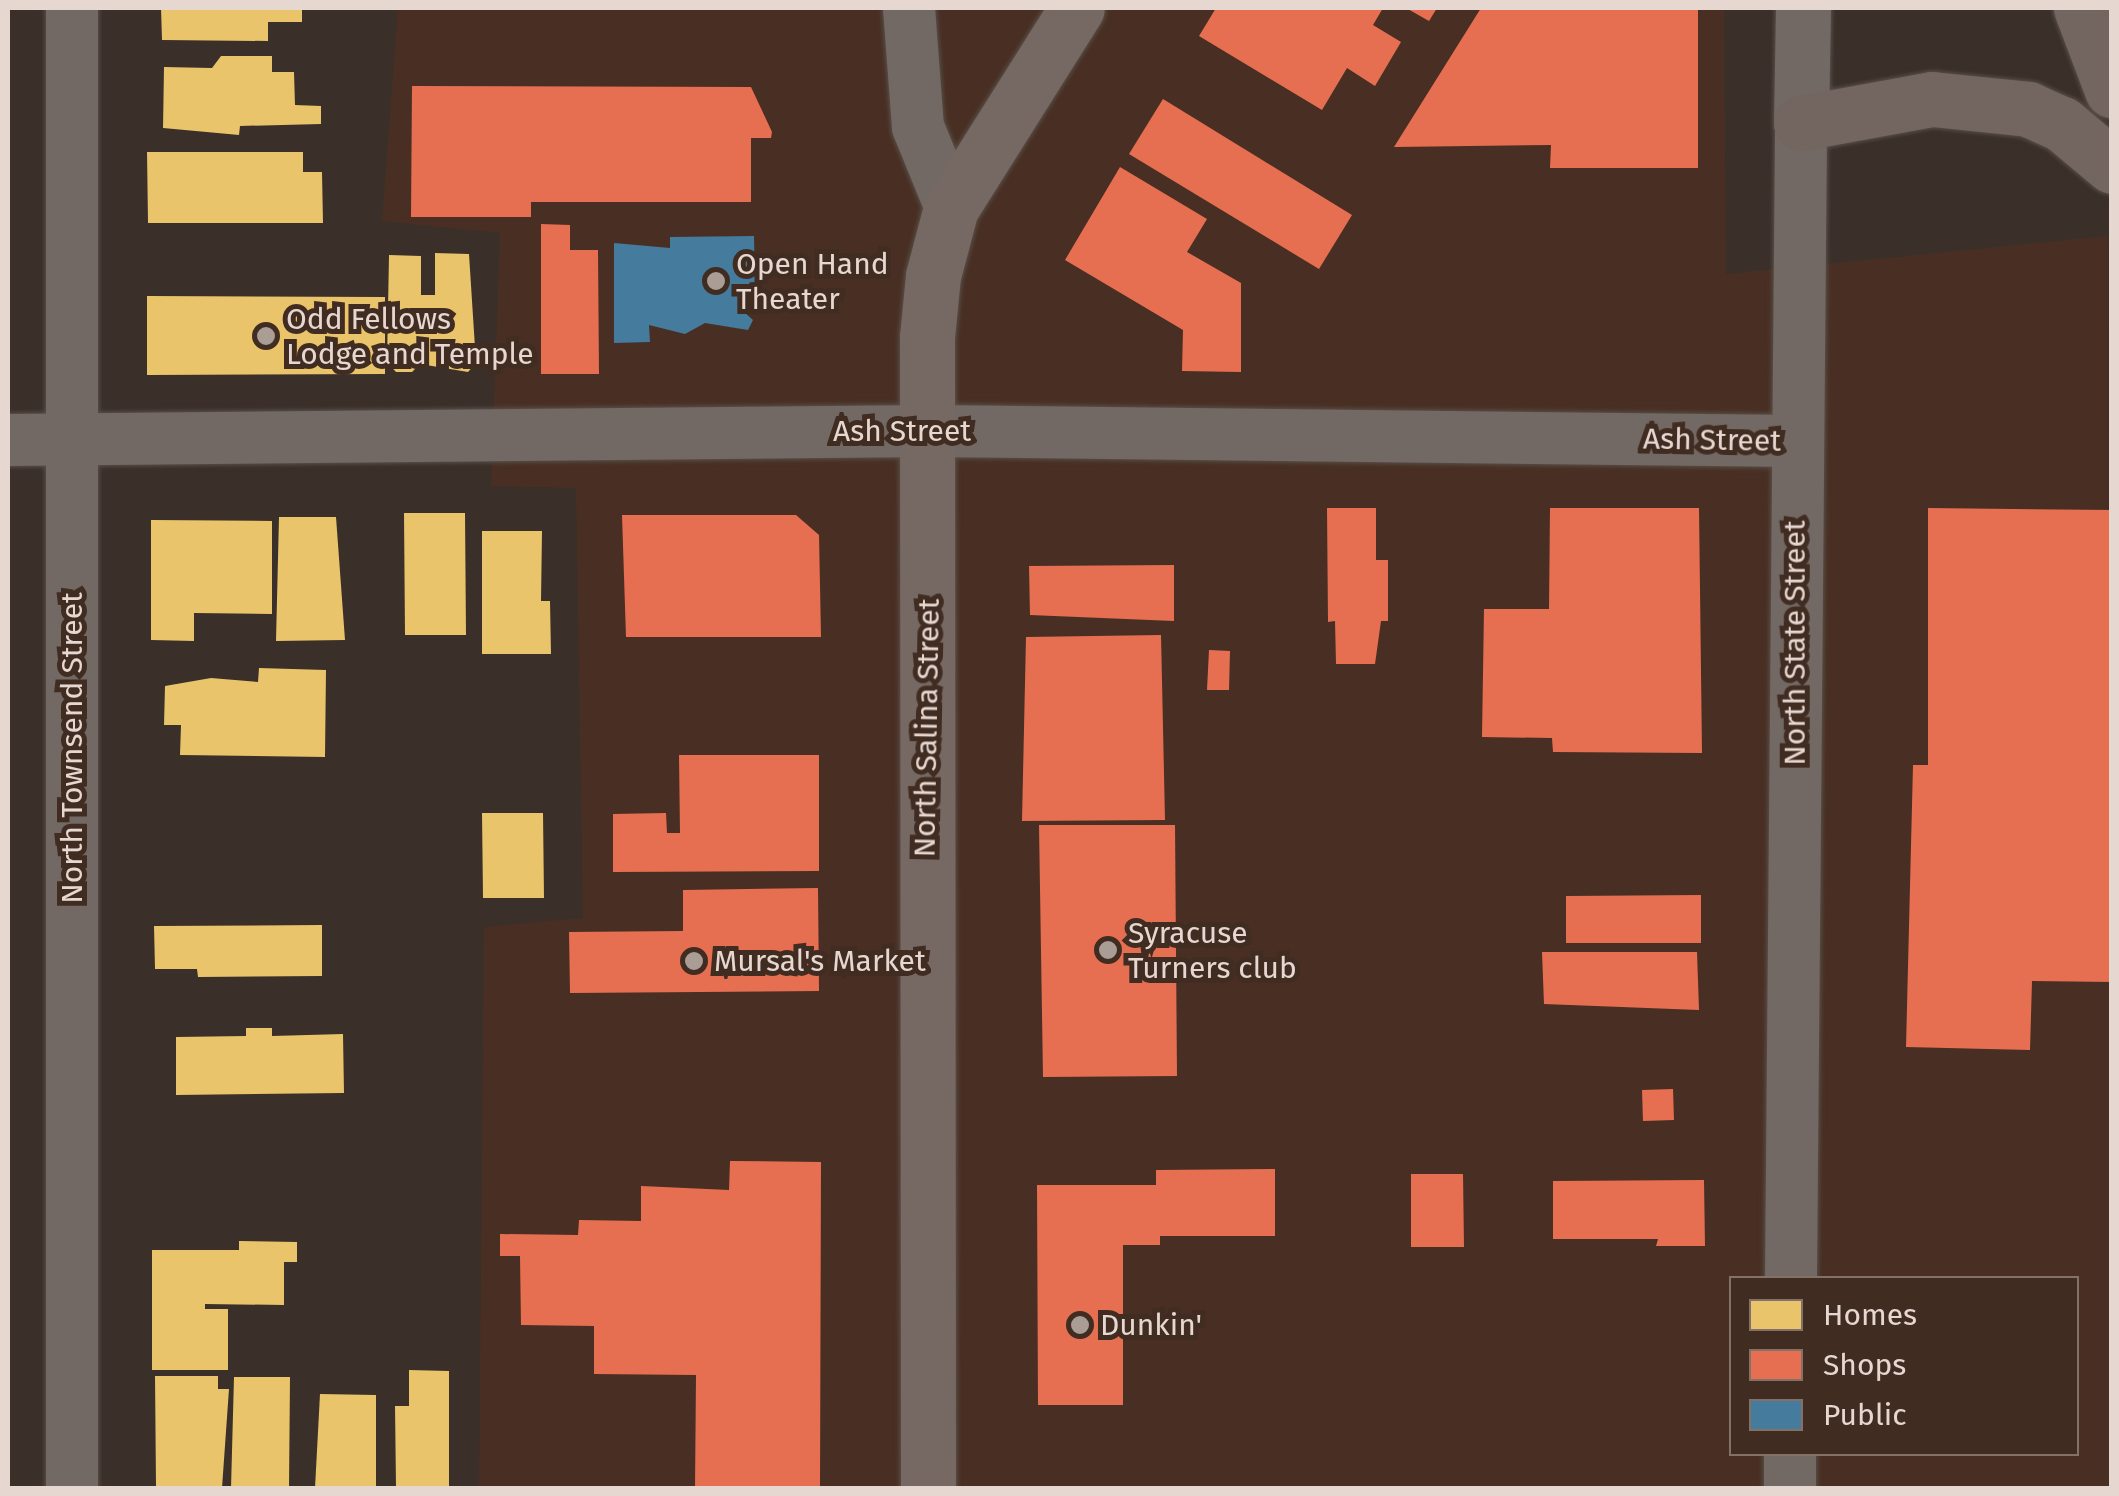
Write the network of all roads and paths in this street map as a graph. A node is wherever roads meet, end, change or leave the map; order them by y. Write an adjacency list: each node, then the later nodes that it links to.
1 (72, 8): 11 (street, North Townsend Street)
2 (909, 8): 9 (street)
3 (1078, 8): 9 (main road, North Salina Street)
4 (1803, 8): 7 (street, North State Street)
5 (2081, 8): 6 (highway)
6 (2112, 90)
7 (1802, 123): 8 (highway); 13 (street, North State Street)
8 (2112, 166)
9 (952, 208): 10 (main road, North Salina Street)
10 (930, 430): 11 (street, Ash Street); 13 (street, Ash Street); 17 (main road, North Salina Street)
11 (72, 439): 12 (street, Ash Street); 16 (street, North Townsend Street)
12 (8, 440)
13 (1796, 441): 14 (street, North State Street)
14 (1791, 1276)
15 (1790, 1456): 18 (street)
16 (72, 1488)
17 (928, 1488)
18 (1790, 1488)

